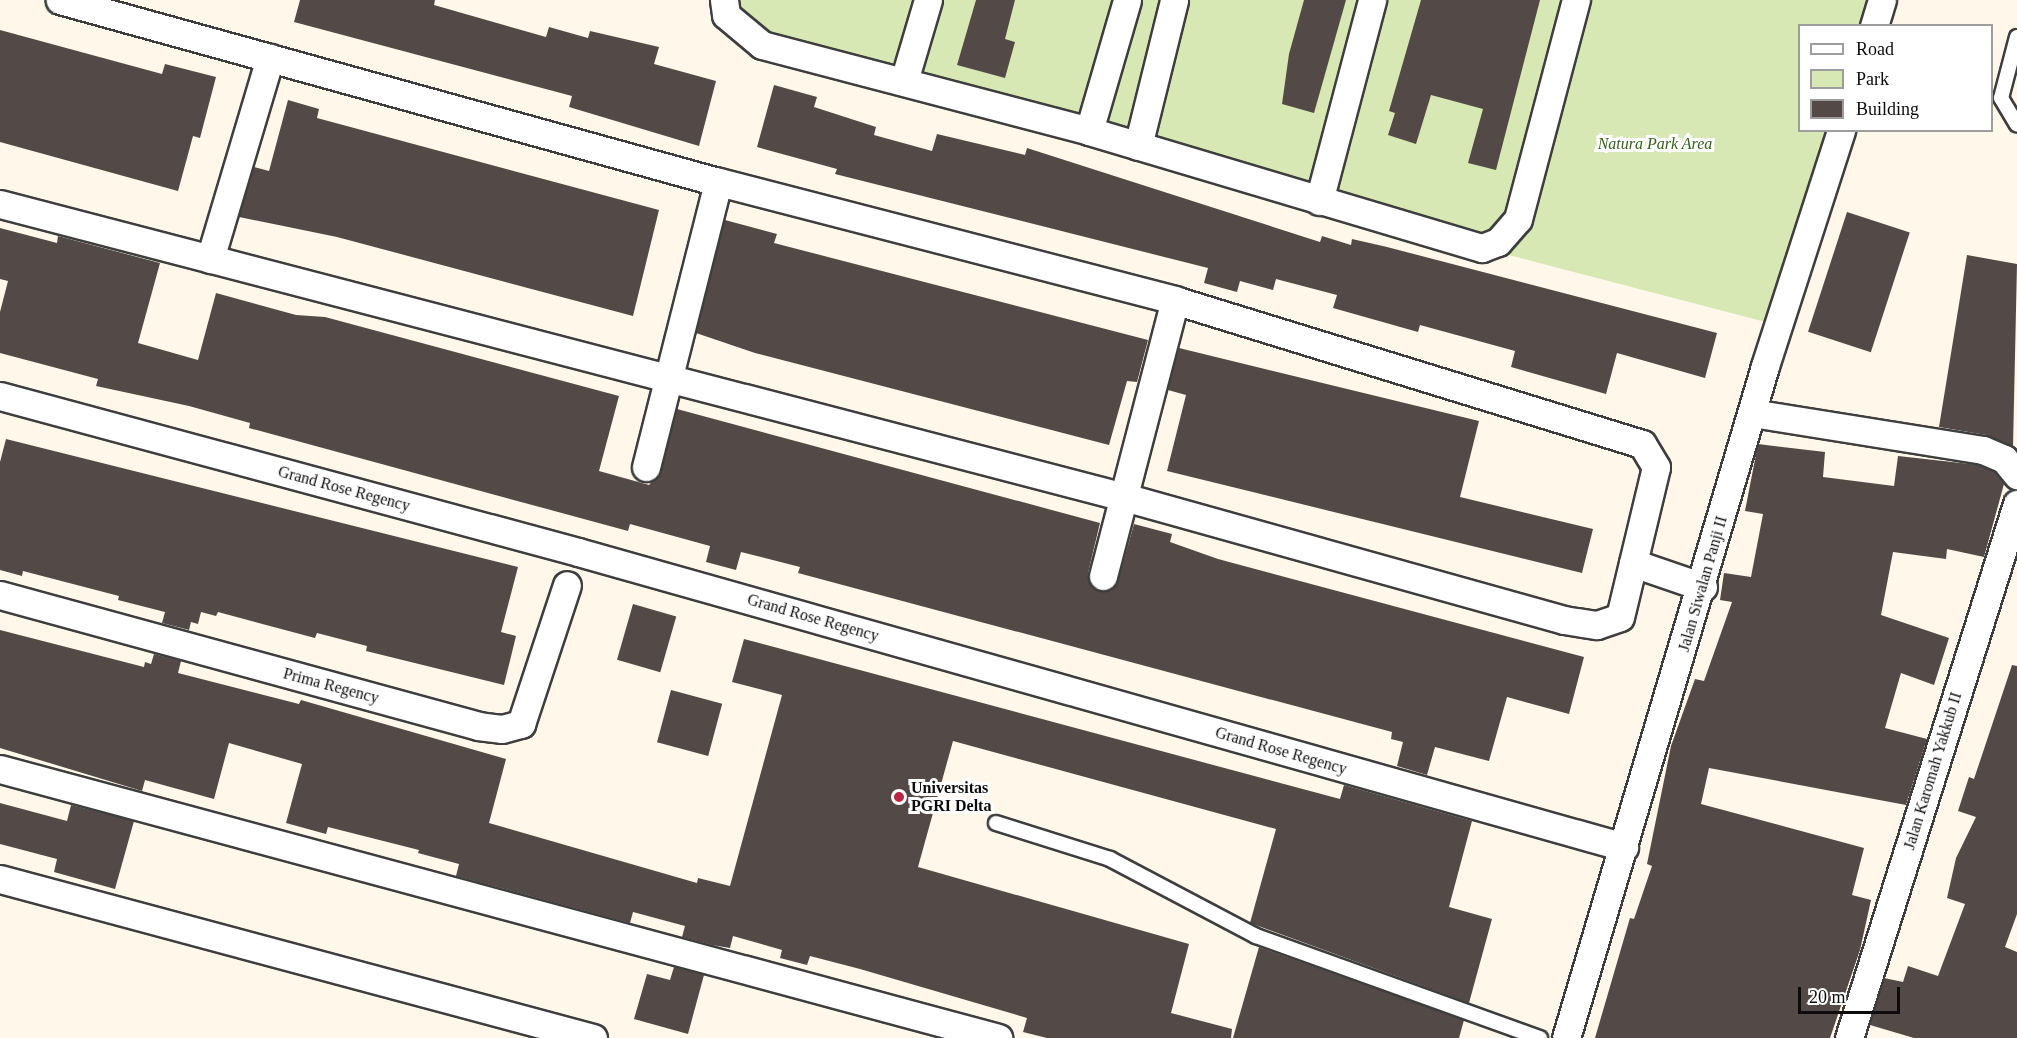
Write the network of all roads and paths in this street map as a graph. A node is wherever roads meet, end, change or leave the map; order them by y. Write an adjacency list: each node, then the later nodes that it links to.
1 (60, 0): 11 (street)
2 (724, 0): 12 (street)
3 (928, 0): 12 (street)
4 (1127, 0): 14 (street)
5 (1174, 0): 16 (street)
6 (1372, 0): 18 (street)
7 (1576, 0): 18 (street)
8 (1882, 0): 9 (street)
9 (1875, 24)
10 (2017, 37): 13 (lane)
11 (270, 58): 17 (street); 20 (street)
12 (904, 81): 14 (street)
13 (2017, 125)
14 (1089, 131): 16 (street)
15 (1839, 132): 24 (street, Jalan Siwalan Panji II)
16 (1138, 146): 18 (street)
17 (718, 182): 21 (street); 22 (street)
18 (1319, 201)
19 (0, 204): 20 (street)
20 (210, 259): 22 (street)
21 (1175, 300): 27 (street); 29 (street)
22 (668, 379): 25 (street); 27 (street)
23 (0, 396): 36 (street, Grand Rose Regency)
24 (1752, 413): 26 (street); 32 (street, Jalan Siwalan Panji II)
25 (645, 467)
26 (2017, 475)
27 (1124, 497): 29 (street); 30 (street)
28 (2017, 504): 42 (street, Jalan Karomah Yakkub II)
29 (1633, 563): 32 (street)
30 (1103, 576)
31 (567, 585): 33 (street, Prima Regency)
32 (1703, 587): 36 (street, Jalan Siwalan Panji II)
33 (0, 595)
34 (0, 769): 39 (street)
35 (996, 823): 40 (lane)
36 (1624, 848): 41 (street, Jalan Siwalan Panji II)
37 (0, 879): 38 (street)
38 (593, 1038)
39 (998, 1038)
40 (1540, 1038)
41 (1566, 1038)
42 (1849, 1038)

